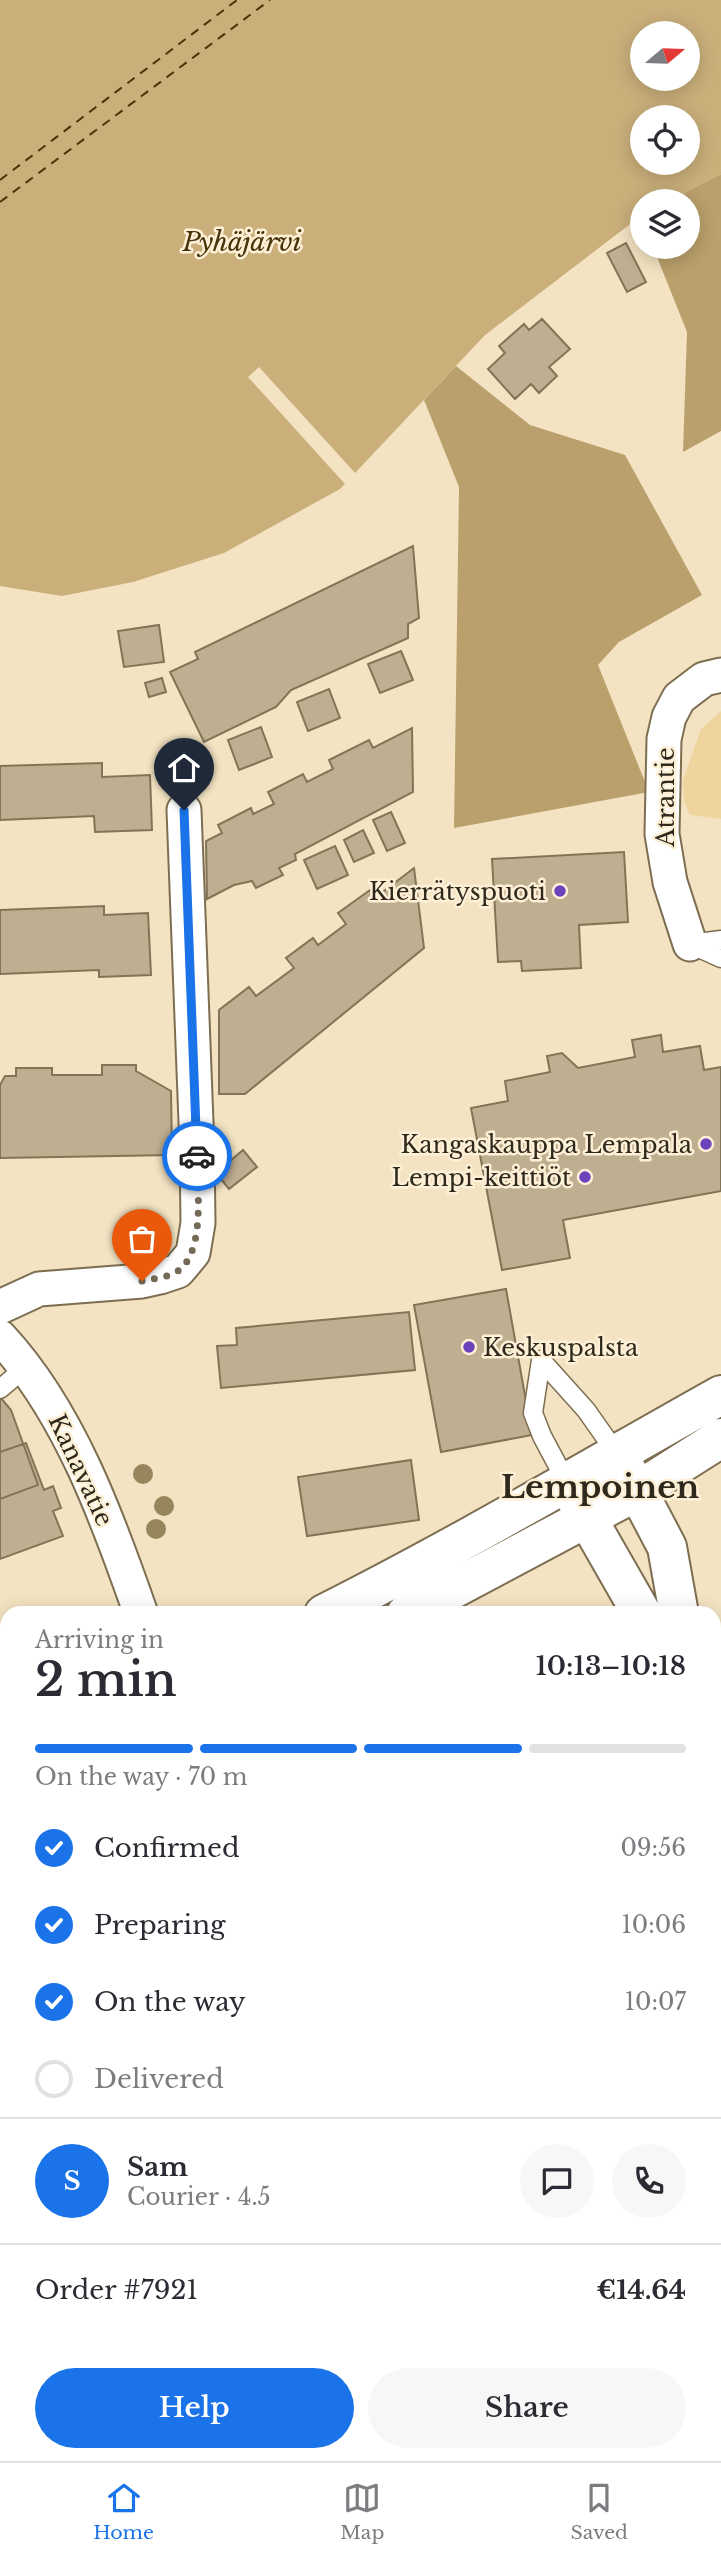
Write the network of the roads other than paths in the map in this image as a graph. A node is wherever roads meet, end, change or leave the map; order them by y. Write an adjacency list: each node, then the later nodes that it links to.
1 (721, 675): 3 (street, Atrantie)
2 (184, 810): 5 (street)
3 (705, 942): 4 (lane)
4 (721, 958)
5 (0, 1307)
6 (0, 1337): 7 (street, Kanavatie)
7 (26, 1367): 8 (lane); 15 (street, Kanavatie)
8 (0, 1389)
9 (721, 1395): 11 (main road)
10 (721, 1438): 13 (main road)
11 (617, 1454): 12 (main road); 12 (lane); 13 (main road)
12 (567, 1483): 14 (main road); 16 (main road)
13 (639, 1490): 14 (main road); 19 (main road)
14 (586, 1518): 17 (main road); 18 (main road)
15 (138, 1606)
16 (340, 1606)
17 (421, 1606)
18 (637, 1606)
19 (678, 1606)

